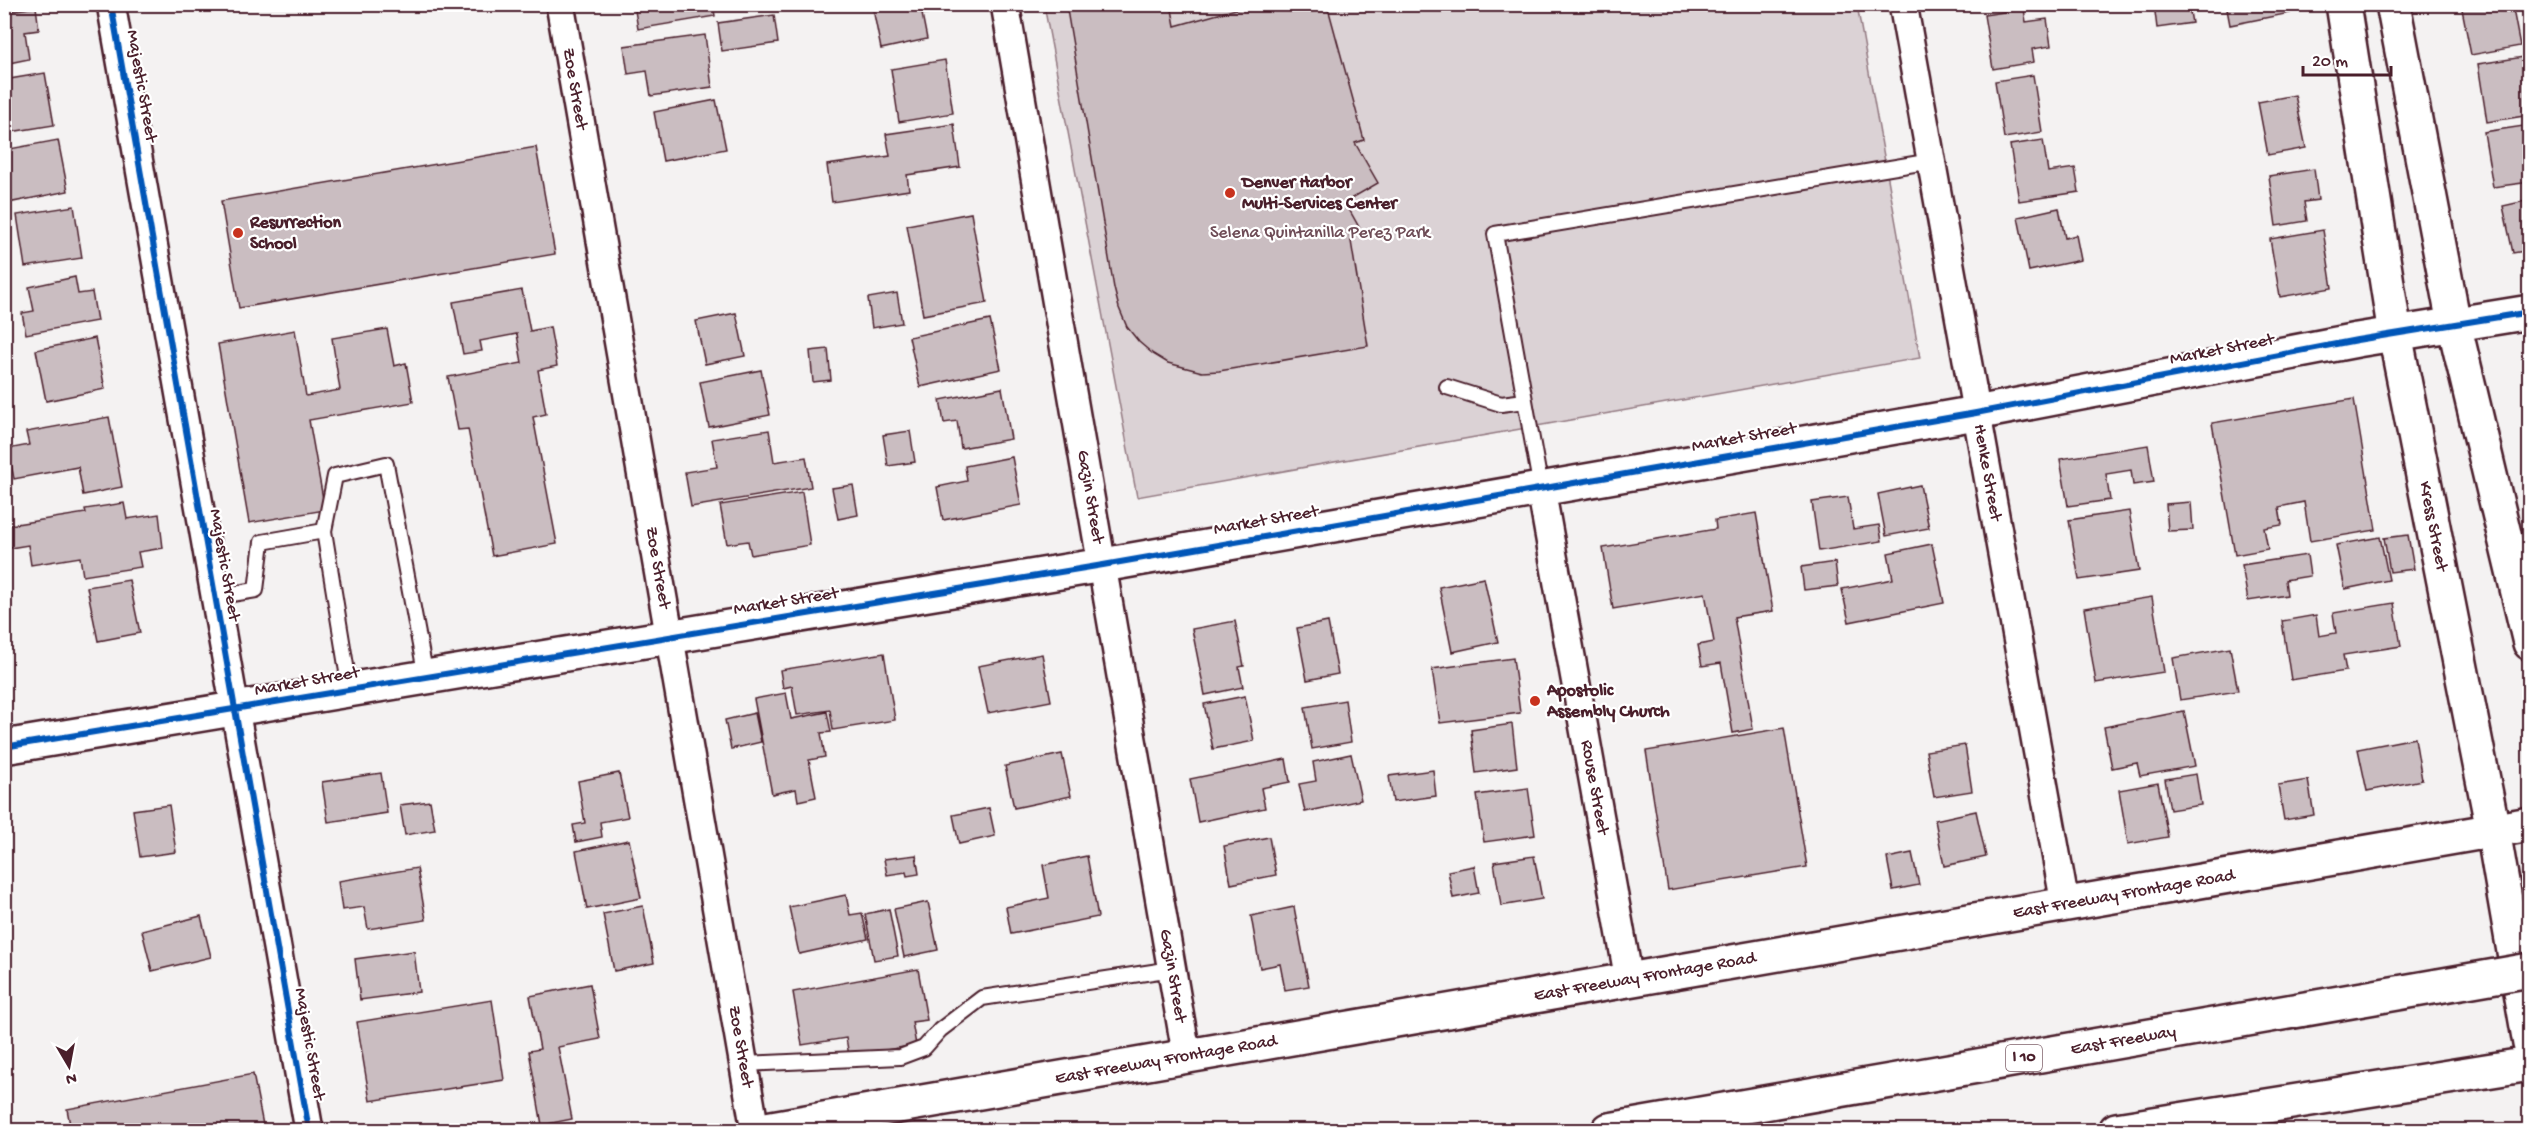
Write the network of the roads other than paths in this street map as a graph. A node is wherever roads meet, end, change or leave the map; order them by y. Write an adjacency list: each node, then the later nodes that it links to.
1 (111, 4): 18 (street, Majestic Street)
2 (560, 4): 19 (street, Zoe Street)
3 (1005, 4): 16 (street, Gazin Street)
4 (1903, 4): 7 (street, Henke Street)
5 (2343, 4): 10 (main road, Kress Street)
6 (2393, 4): 9 (main road)
7 (1932, 161): 12 (lane); 13 (street, Henke Street)
8 (2529, 312): 9 (main road, Market Street)
9 (2454, 324): 10 (main road, Market Street); 17 (main road)
10 (2395, 334): 13 (main road, Market Street); 26 (main road, Kress Street)
11 (1447, 387): 12 (lane)
12 (1526, 401): 14 (lane)
13 (1976, 413): 14 (main road, Market Street); 27 (street, Henke Street)
14 (1541, 489): 16 (main road, Market Street); 30 (street, Rouse Street)
15 (324, 531): 18 (lane); 21 (lane); 22 (lane)
16 (1103, 565): 19 (main road, Market Street); 28 (street, Gazin Street)
17 (2522, 571): 20 (main road)
18 (214, 597): 23 (street, Majestic Street)
19 (669, 636): 21 (main road, Market Street); 33 (street, Zoe Street)
20 (2529, 643)
21 (426, 677): 22 (main road, Market Street)
22 (350, 690): 23 (main road, Market Street)
23 (235, 710): 24 (main road, Market Street); 35 (street, Majestic Street)
24 (4, 747)
25 (2529, 824): 26 (main road, East Freeway Frontage Road)
26 (2493, 830): 27 (main road, East Freeway Frontage Road); 31 (main road, Kress Street)
27 (2065, 904): 30 (main road, East Freeway Frontage Road)
28 (1172, 969): 32 (street, Gazin Street); 33 (lane)
29 (2529, 970): 38 (main road, East Freeway / I 10, bridge)
30 (1629, 980): 32 (main road, East Freeway Frontage Road)
31 (2529, 1044)
32 (1187, 1058): 37 (main road, East Freeway Frontage Road)
33 (744, 1064): 36 (street, Zoe Street)
34 (2529, 1064): 39 (main road)
35 (309, 1131)
36 (755, 1131)
37 (760, 1131)
38 (1609, 1131)
39 (2116, 1131)

